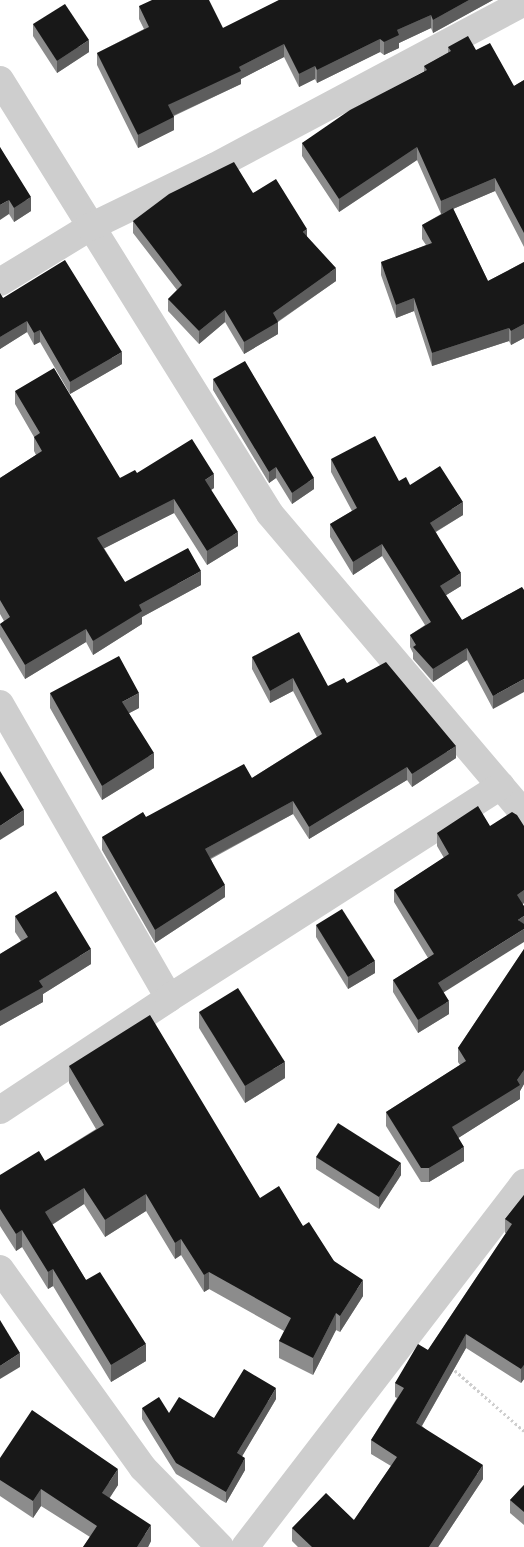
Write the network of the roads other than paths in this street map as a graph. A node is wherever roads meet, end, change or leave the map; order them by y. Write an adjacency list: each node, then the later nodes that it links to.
1 (524, 2): 3 (street)
2 (0, 80): 3 (street)
3 (90, 227): 4 (street); 6 (street)
4 (0, 282)
5 (0, 704): 8 (street)
6 (500, 786): 7 (street); 8 (street)
7 (524, 814)
8 (169, 998): 9 (street)
9 (0, 1110)
10 (524, 1183): 13 (street)
11 (0, 1269): 12 (street)
12 (220, 1547)
13 (245, 1547)

